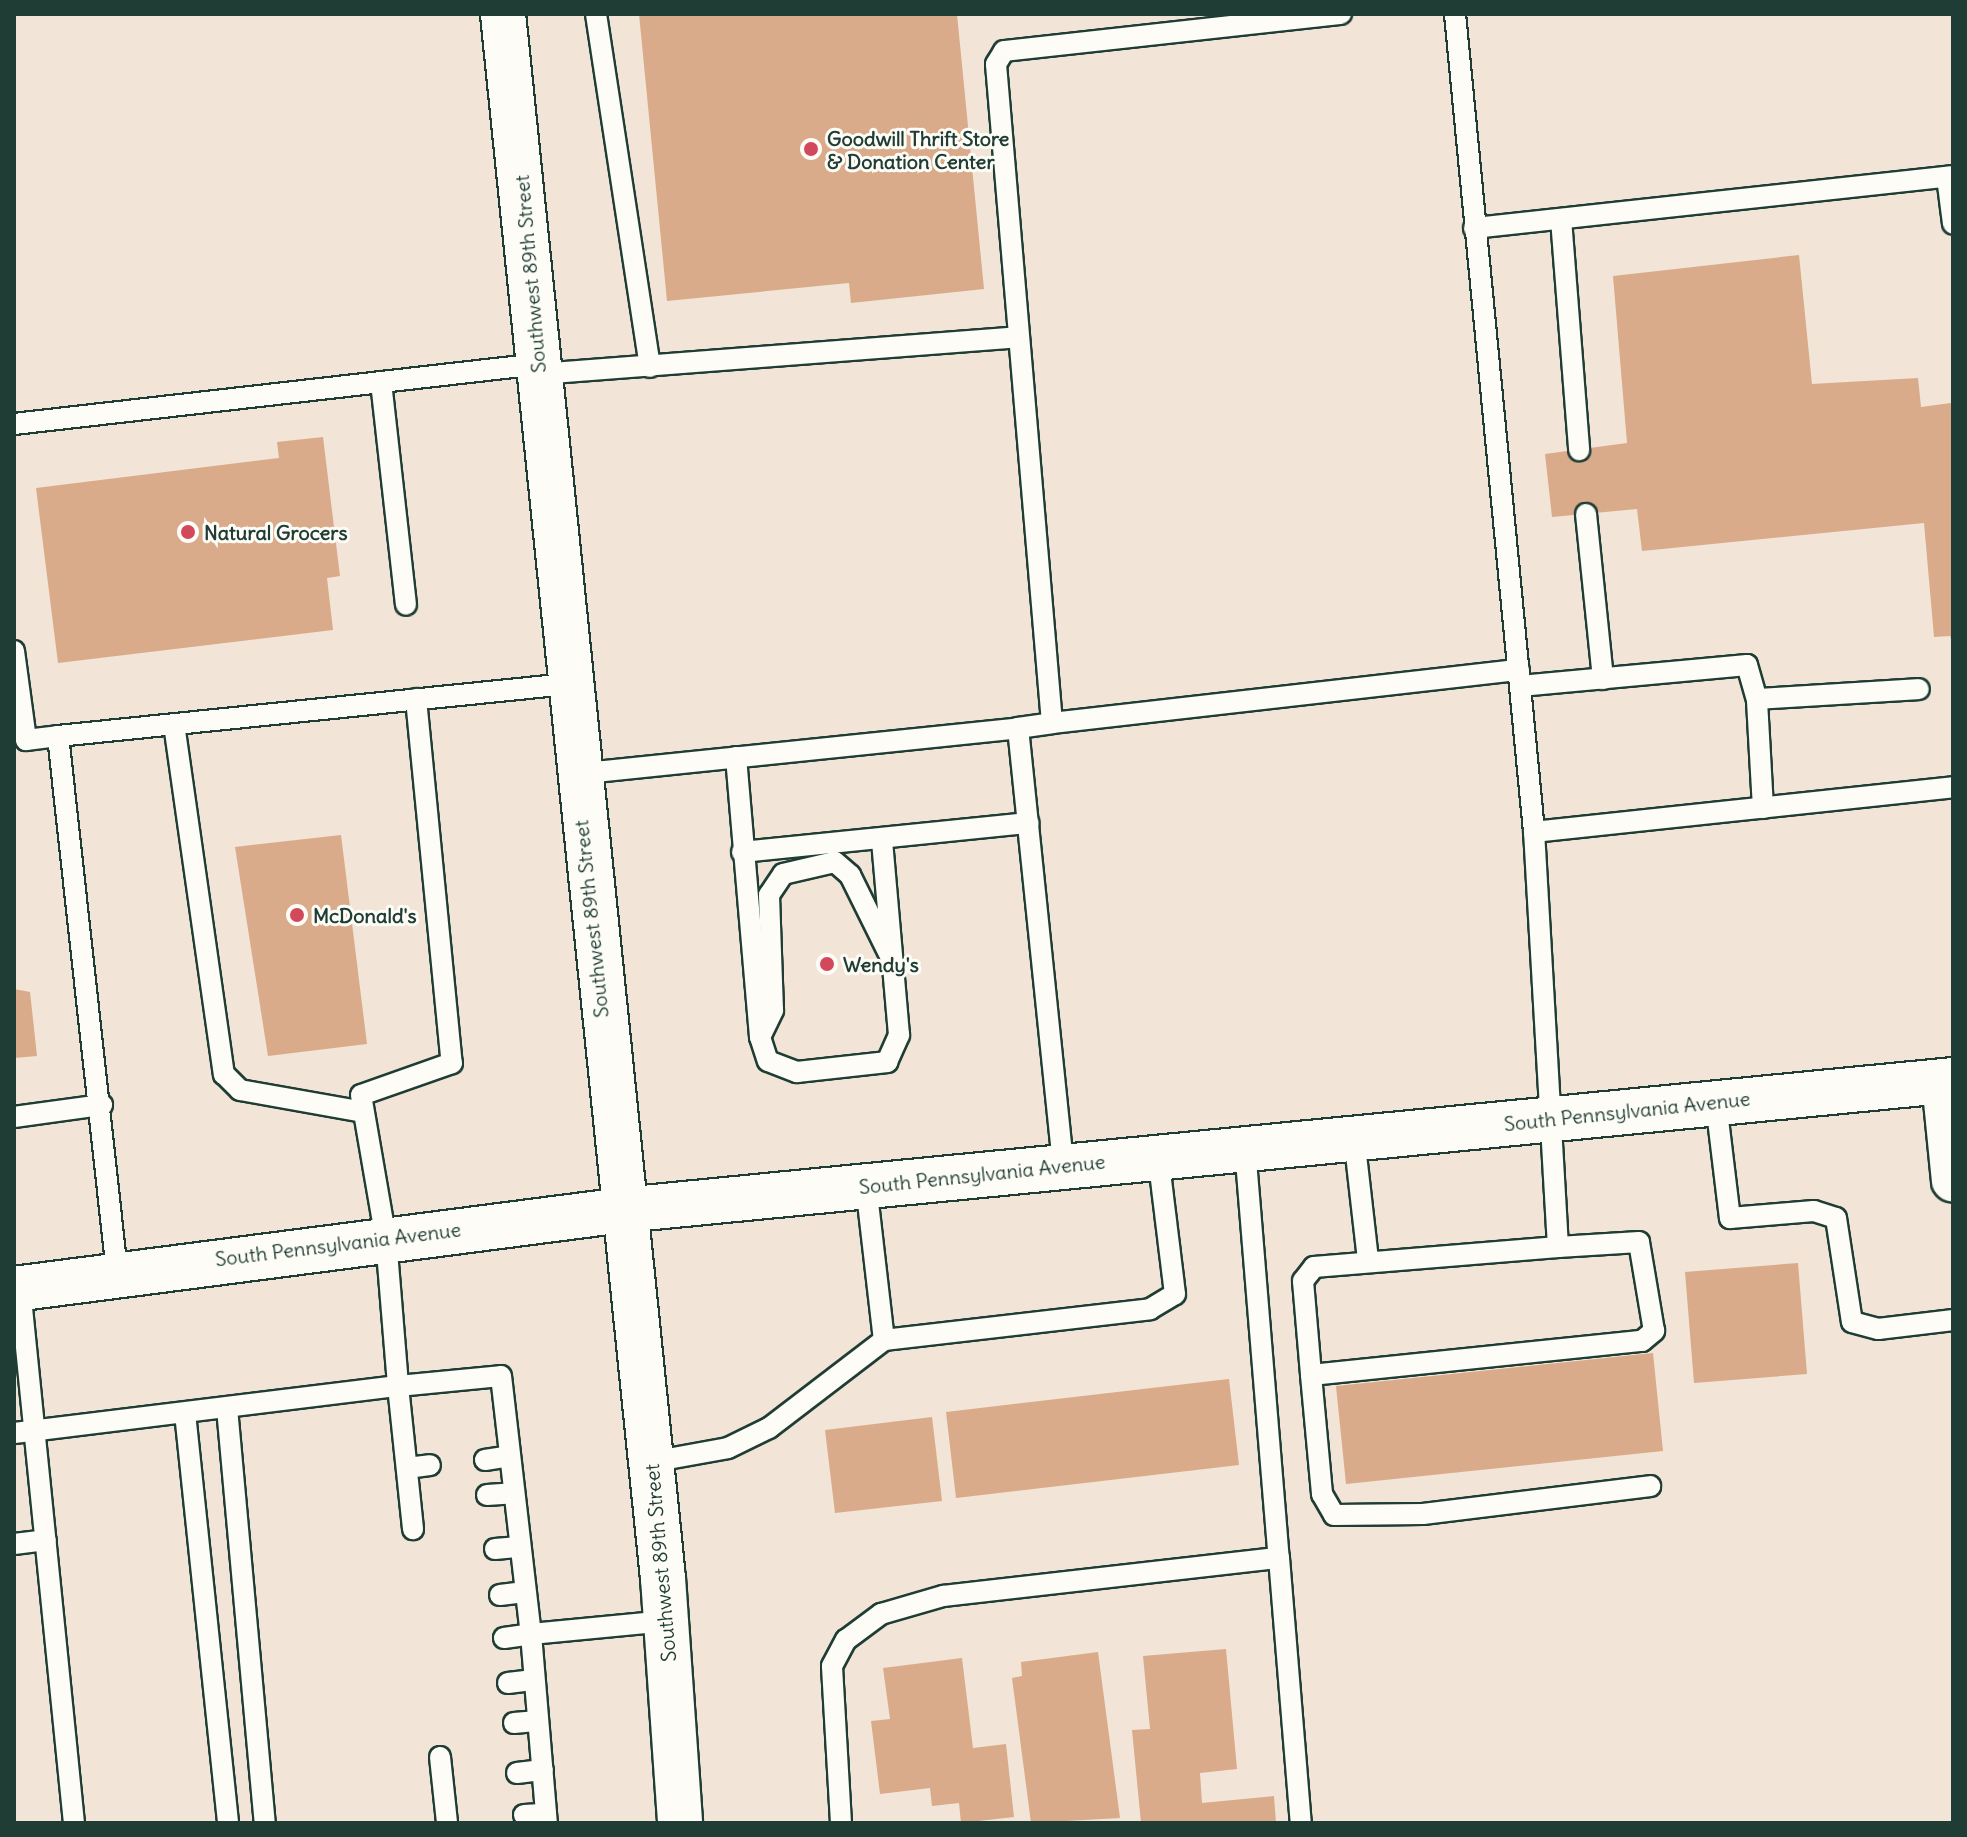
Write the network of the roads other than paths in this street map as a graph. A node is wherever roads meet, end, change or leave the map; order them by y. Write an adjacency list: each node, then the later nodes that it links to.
1 (503, 14): 11 (main road, Southwest 89th Street)
2 (596, 14): 10 (lane)
3 (1341, 14): 9 (lane)
4 (1455, 14): 8 (lane)
5 (1950, 176): 6 (lane); 7 (lane)
6 (1561, 219): 8 (lane); 14 (lane)
7 (1953, 224)
8 (1474, 228): 18 (lane)
9 (1018, 337): 10 (lane); 24 (lane)
10 (650, 367): 11 (lane)
11 (539, 369): 12 (lane); 20 (main road, Southwest 89th Street)
12 (381, 382): 13 (lane); 16 (lane)
13 (14, 424)
14 (1579, 450)
15 (1586, 514): 19 (lane)
16 (406, 605)
17 (14, 651): 27 (lane)
18 (1520, 678): 19 (lane); 24 (lane); 33 (lane)
19 (1603, 679): 23 (lane)
20 (567, 684): 22 (lane); 29 (main road, Southwest 89th Street)
21 (1919, 689): 23 (lane)
22 (416, 699): 25 (lane); 40 (lane)
23 (1757, 699): 31 (lane)
24 (1052, 723): 26 (lane)
25 (174, 724): 27 (lane); 40 (lane)
26 (1018, 728): 28 (lane); 32 (lane)
27 (58, 736): 41 (lane)
28 (736, 757): 29 (lane); 35 (lane)
29 (576, 774): 50 (main road, Southwest 89th Street)
30 (1953, 787): 31 (lane)
31 (1763, 808): 33 (lane)
32 (1029, 823): 34 (lane); 47 (lane)
33 (1534, 832): 43 (lane)
34 (882, 839): 35 (lane); 36 (lane)
35 (742, 852): 37 (lane)
36 (890, 956): 37 (lane); 37 (lane)
37 (760, 1037)
38 (1948, 1080): 39 (main road, South Pennsylvania Avenue); 48 (street)
39 (1716, 1103): 43 (main road, South Pennsylvania Avenue); 56 (lane)
40 (362, 1104): 51 (lane)
41 (102, 1105): 42 (lane); 54 (lane)
42 (14, 1117)
43 (1548, 1119): 44 (main road, South Pennsylvania Avenue); 52 (lane)
44 (1354, 1137): 45 (main road, South Pennsylvania Avenue); 53 (lane)
45 (1245, 1148): 46 (main road, South Pennsylvania Avenue); 76 (lane)
46 (1158, 1156): 47 (main road, South Pennsylvania Avenue); 57 (lane)
47 (1063, 1165): 49 (main road, South Pennsylvania Avenue)
48 (1953, 1181)
49 (866, 1185): 50 (main road, South Pennsylvania Avenue); 57 (lane)
50 (623, 1210): 51 (main road, South Pennsylvania Avenue); 65 (main road, Southwest 89th Street)
51 (386, 1239): 54 (main road, South Pennsylvania Avenue); 59 (lane)
52 (1558, 1247): 53 (lane); 58 (lane)
53 (1368, 1260): 58 (lane)
54 (117, 1272): 55 (main road, South Pennsylvania Avenue)
55 (17, 1288): 62 (lane)
56 (1953, 1320)
57 (884, 1340): 65 (lane)
58 (1311, 1375): 68 (lane)
59 (398, 1386): 60 (lane); 63 (lane); 67 (lane)
60 (227, 1408): 61 (lane); 93 (lane)
61 (185, 1413): 62 (lane); 92 (lane)
62 (24, 1432): 72 (lane)
63 (510, 1456): 64 (lane); 69 (lane)
64 (485, 1460)
65 (651, 1462): 79 (main road, Southwest 89th Street)
66 (430, 1465): 67 (lane)
67 (407, 1468): 71 (lane)
68 (1650, 1486)
69 (513, 1493): 70 (lane); 74 (lane)
70 (487, 1495)
71 (413, 1529)
72 (46, 1540): 73 (lane); 91 (lane)
73 (14, 1544)
74 (519, 1547): 75 (lane); 77 (lane)
75 (495, 1549)
76 (1279, 1558): 97 (lane); 98 (lane)
77 (525, 1592): 78 (lane); 80 (lane)
78 (500, 1595)
79 (666, 1621): 80 (lane); 95 (main road, Southwest 89th Street)
80 (531, 1634): 81 (lane); 82 (lane)
81 (504, 1638)
82 (534, 1680): 83 (lane); 84 (lane)
83 (508, 1683)
84 (538, 1721): 85 (lane); 87 (lane)
85 (514, 1723)
86 (440, 1757): 94 (lane)
87 (543, 1770): 88 (lane); 90 (lane)
88 (517, 1773)
89 (524, 1815): 90 (lane)
90 (547, 1818)
91 (74, 1823)
92 (228, 1823)
93 (265, 1823)
94 (447, 1823)
95 (680, 1823): 96 (lane)
96 (702, 1823)
97 (841, 1823)
98 (1301, 1823)

